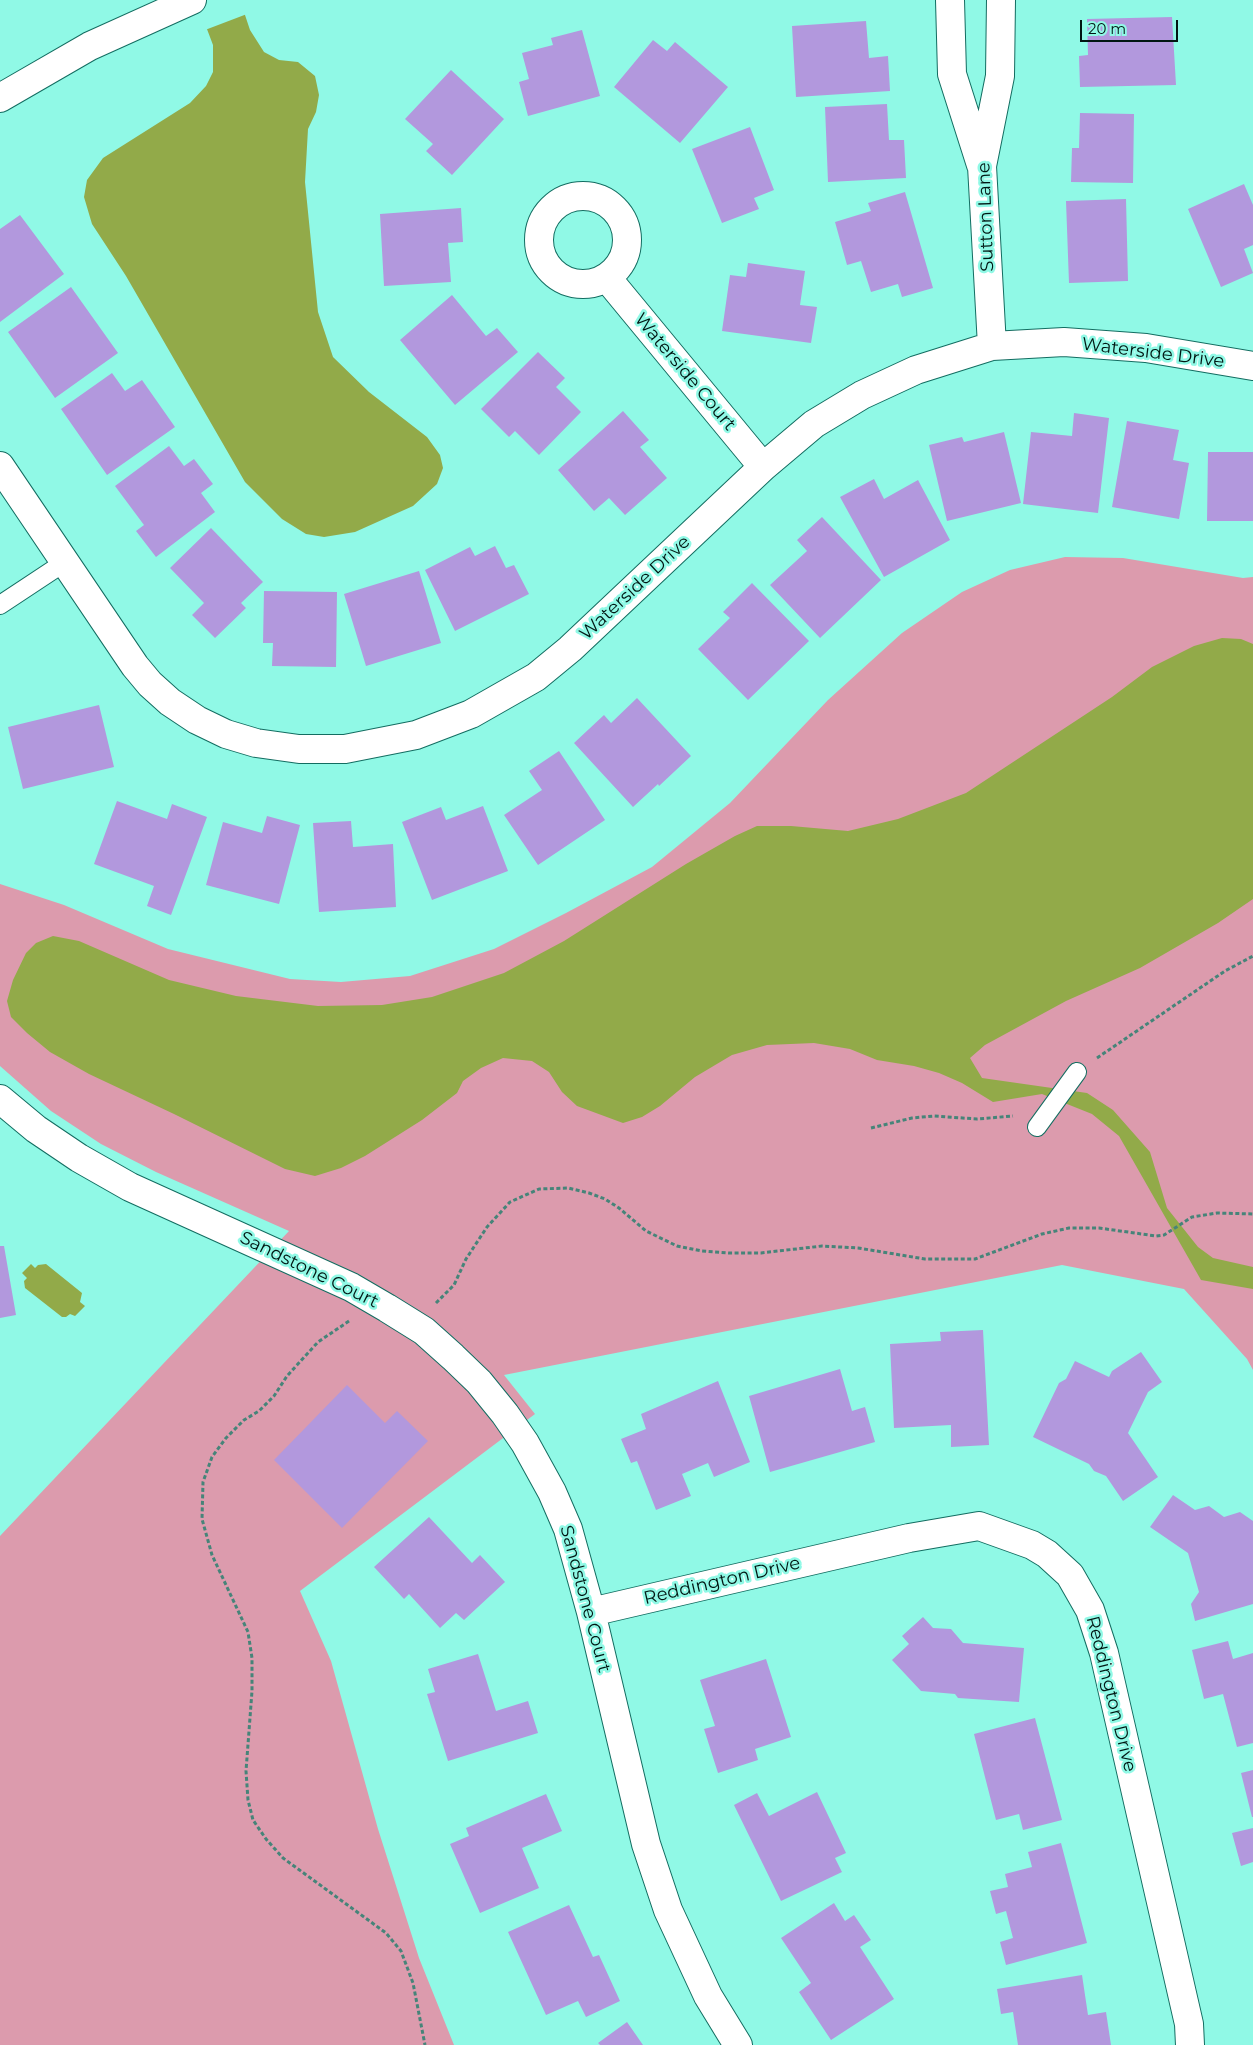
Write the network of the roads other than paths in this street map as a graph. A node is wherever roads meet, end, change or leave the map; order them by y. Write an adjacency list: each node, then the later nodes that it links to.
1 (950, 0): 5 (street)
2 (1001, 0): 5 (street, Sutton Lane)
3 (189, 1): 4 (street)
4 (0, 98)
5 (982, 166): 7 (street, Sutton Lane)
6 (607, 278): 9 (street, Waterside Court)
7 (992, 346): 8 (street, Waterside Drive); 9 (street, Waterside Drive)
8 (1253, 366)
9 (763, 466): 11 (street, Waterside Drive)
10 (5, 483): 11 (street, Waterside Drive)
11 (64, 562): 12 (lane)
12 (0, 605)
13 (1076, 1073): 15 (lane)
14 (0, 1099): 16 (street, Sandstone Court)
15 (1044, 1117)
16 (591, 1612): 17 (street, Sandstone Court); 18 (street, Reddington Drive)
17 (738, 2045)
18 (1190, 2045)

